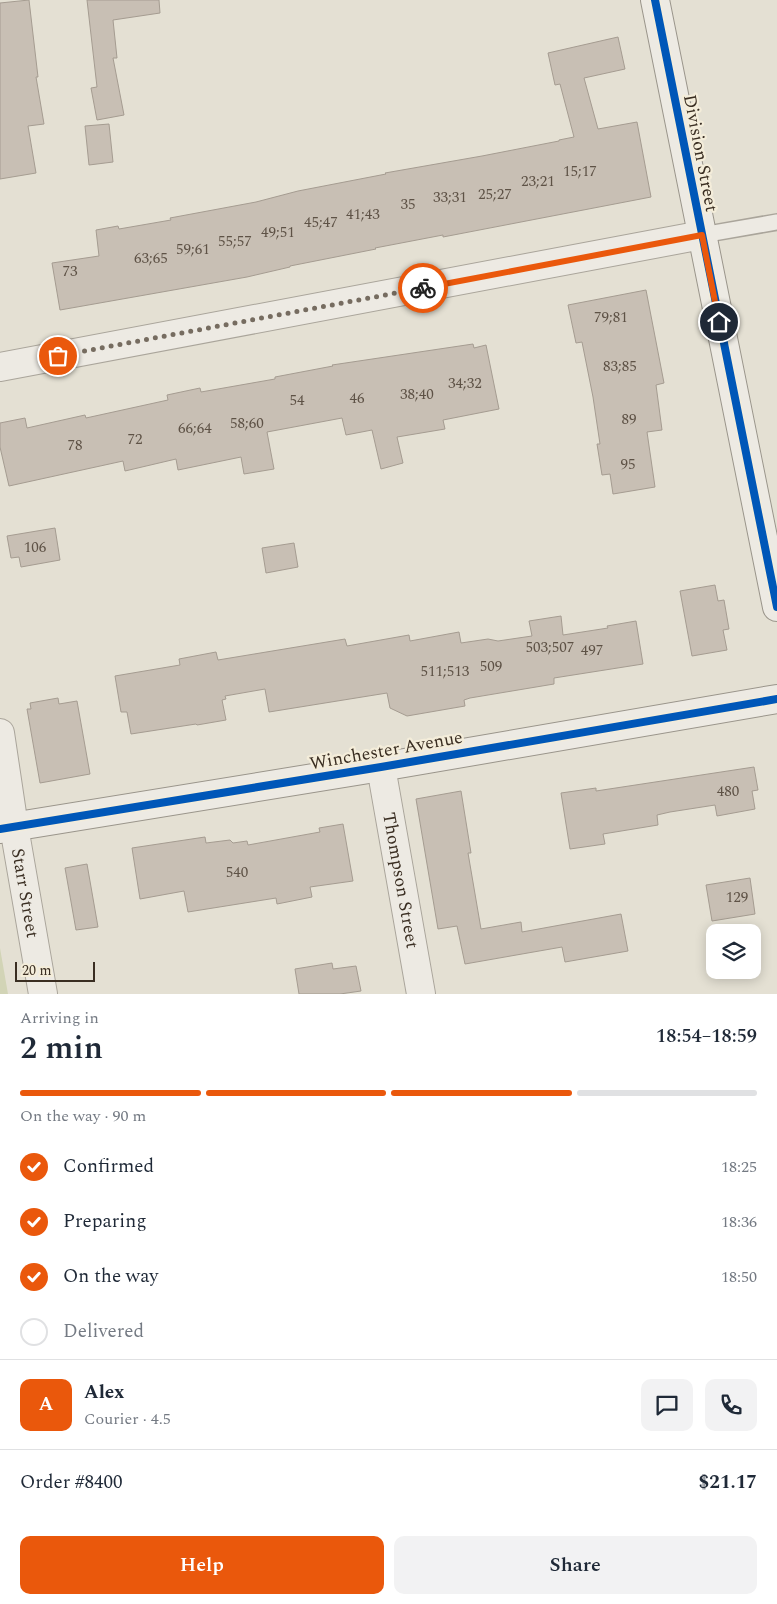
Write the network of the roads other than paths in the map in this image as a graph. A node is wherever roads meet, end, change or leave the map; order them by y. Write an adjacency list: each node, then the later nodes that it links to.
1 (655, 0): 3 (street, Division Street)
2 (777, 222): 3 (lane)
3 (702, 235): 4 (street); 5 (street, Division Street)
4 (0, 367)
5 (777, 607)
6 (777, 699): 8 (street, Winchester Avenue)
7 (0, 733): 9 (street, Starr Street)
8 (381, 767): 9 (street, Winchester Avenue); 11 (street, Thompson Street)
9 (7, 828): 10 (street, Starr Street)
10 (43, 994)
11 (421, 994)

